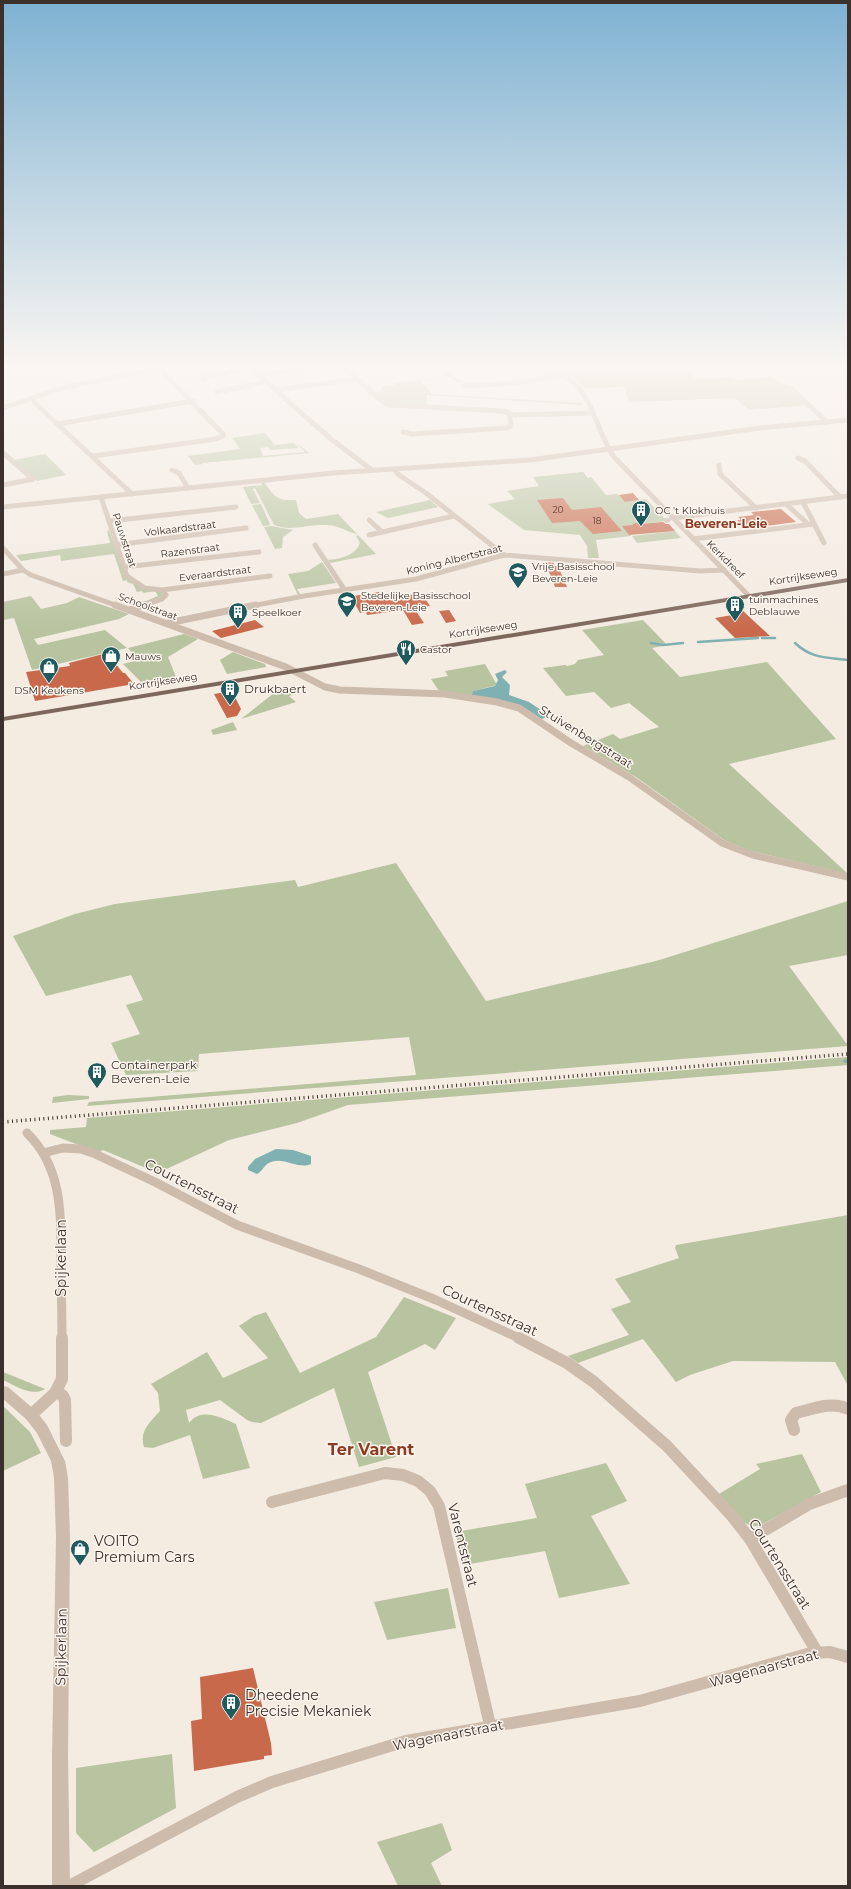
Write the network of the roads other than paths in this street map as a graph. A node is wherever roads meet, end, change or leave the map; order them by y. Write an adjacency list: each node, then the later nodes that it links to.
1 (106, 454): 5 (street)
2 (352, 454): 11 (street)
3 (568, 454): 9 (street)
4 (612, 454): 25 (street, Kerkdreef)
5 (93, 456): 14 (street)
6 (6, 458): 12 (street)
7 (798, 458): 17 (street)
8 (719, 465): 22 (street)
9 (394, 469): 11 (street); 23 (street)
10 (172, 470): 13 (street)
11 (372, 470): 13 (street)
12 (3, 485)
13 (188, 488): 14 (street)
14 (132, 494): 16 (street)
15 (848, 496): 17 (street)
16 (101, 497): 21 (street); 26 (street, Pauwstraat)
17 (840, 497): 18 (street)
18 (803, 502): 19 (street); 27 (street)
19 (786, 504): 22 (street); 27 (street)
20 (236, 506): 26 (street)
21 (3, 507)
22 (756, 508): 25 (street)
23 (454, 516): 29 (street); 37 (street)
24 (369, 520): 29 (street)
25 (670, 520): 31 (street, Kerkdreef)
26 (110, 521): 33 (street, Pauwstraat)
27 (811, 524): 31 (street); 32 (street)
28 (246, 528): 33 (street, Volkaardstraat)
29 (381, 531): 30 (street)
30 (369, 535)
31 (693, 539): 40 (street, Kerkdreef)
32 (824, 543)
33 (116, 545): 38 (street, Pauwstraat)
34 (315, 545): 45 (street)
35 (3, 548): 39 (street, Schoolstraat)
36 (259, 552): 38 (street, Razenstraat)
37 (504, 555): 40 (street, Koning Albertstraat); 45 (street, Koning Albertstraat)
38 (124, 567): 44 (street, Pauwstraat)
39 (23, 570): 41 (street); 47 (street, Schoolstraat)
40 (724, 570): 46 (street, Kerkdreef)
41 (3, 574)
42 (270, 576): 44 (street, Everaardstraat)
43 (848, 580): 46 (main road, Kortrijkseweg)
44 (162, 590): 47 (street)
45 (344, 590): 48 (street, Koning Albertstraat)
46 (749, 596): 49 (main road, Kortrijkseweg)
47 (130, 610): 48 (street, Schoolstraat)
48 (167, 624): 49 (street, Schoolstraat)
49 (294, 670): 50 (main road, Kortrijkseweg); 51 (street, Stuivenbergstraat)
50 (3, 719)
51 (848, 878)
52 (27, 1133): 53 (street, Spijkerlaan)
53 (43, 1153): 55 (street, Spijkerlaan); 62 (street, Courtensstraat)
54 (3, 1391): 57 (street, Spijkerlaan)
55 (56, 1392): 57 (street, Spijkerlaan); 59 (street)
56 (848, 1409): 58 (street)
57 (31, 1415): 66 (street, Spijkerlaan)
58 (794, 1430)
59 (66, 1441)
60 (848, 1490): 62 (street)
61 (272, 1502): 65 (street, Varentstraat)
62 (750, 1539): 63 (street, Courtensstraat)
63 (817, 1652): 64 (street, Wagenaarstraat); 65 (street, Wagenaarstraat)
64 (848, 1657)
65 (490, 1725): 67 (street, Wagenaarstraat)
66 (61, 1886)
67 (69, 1886)

